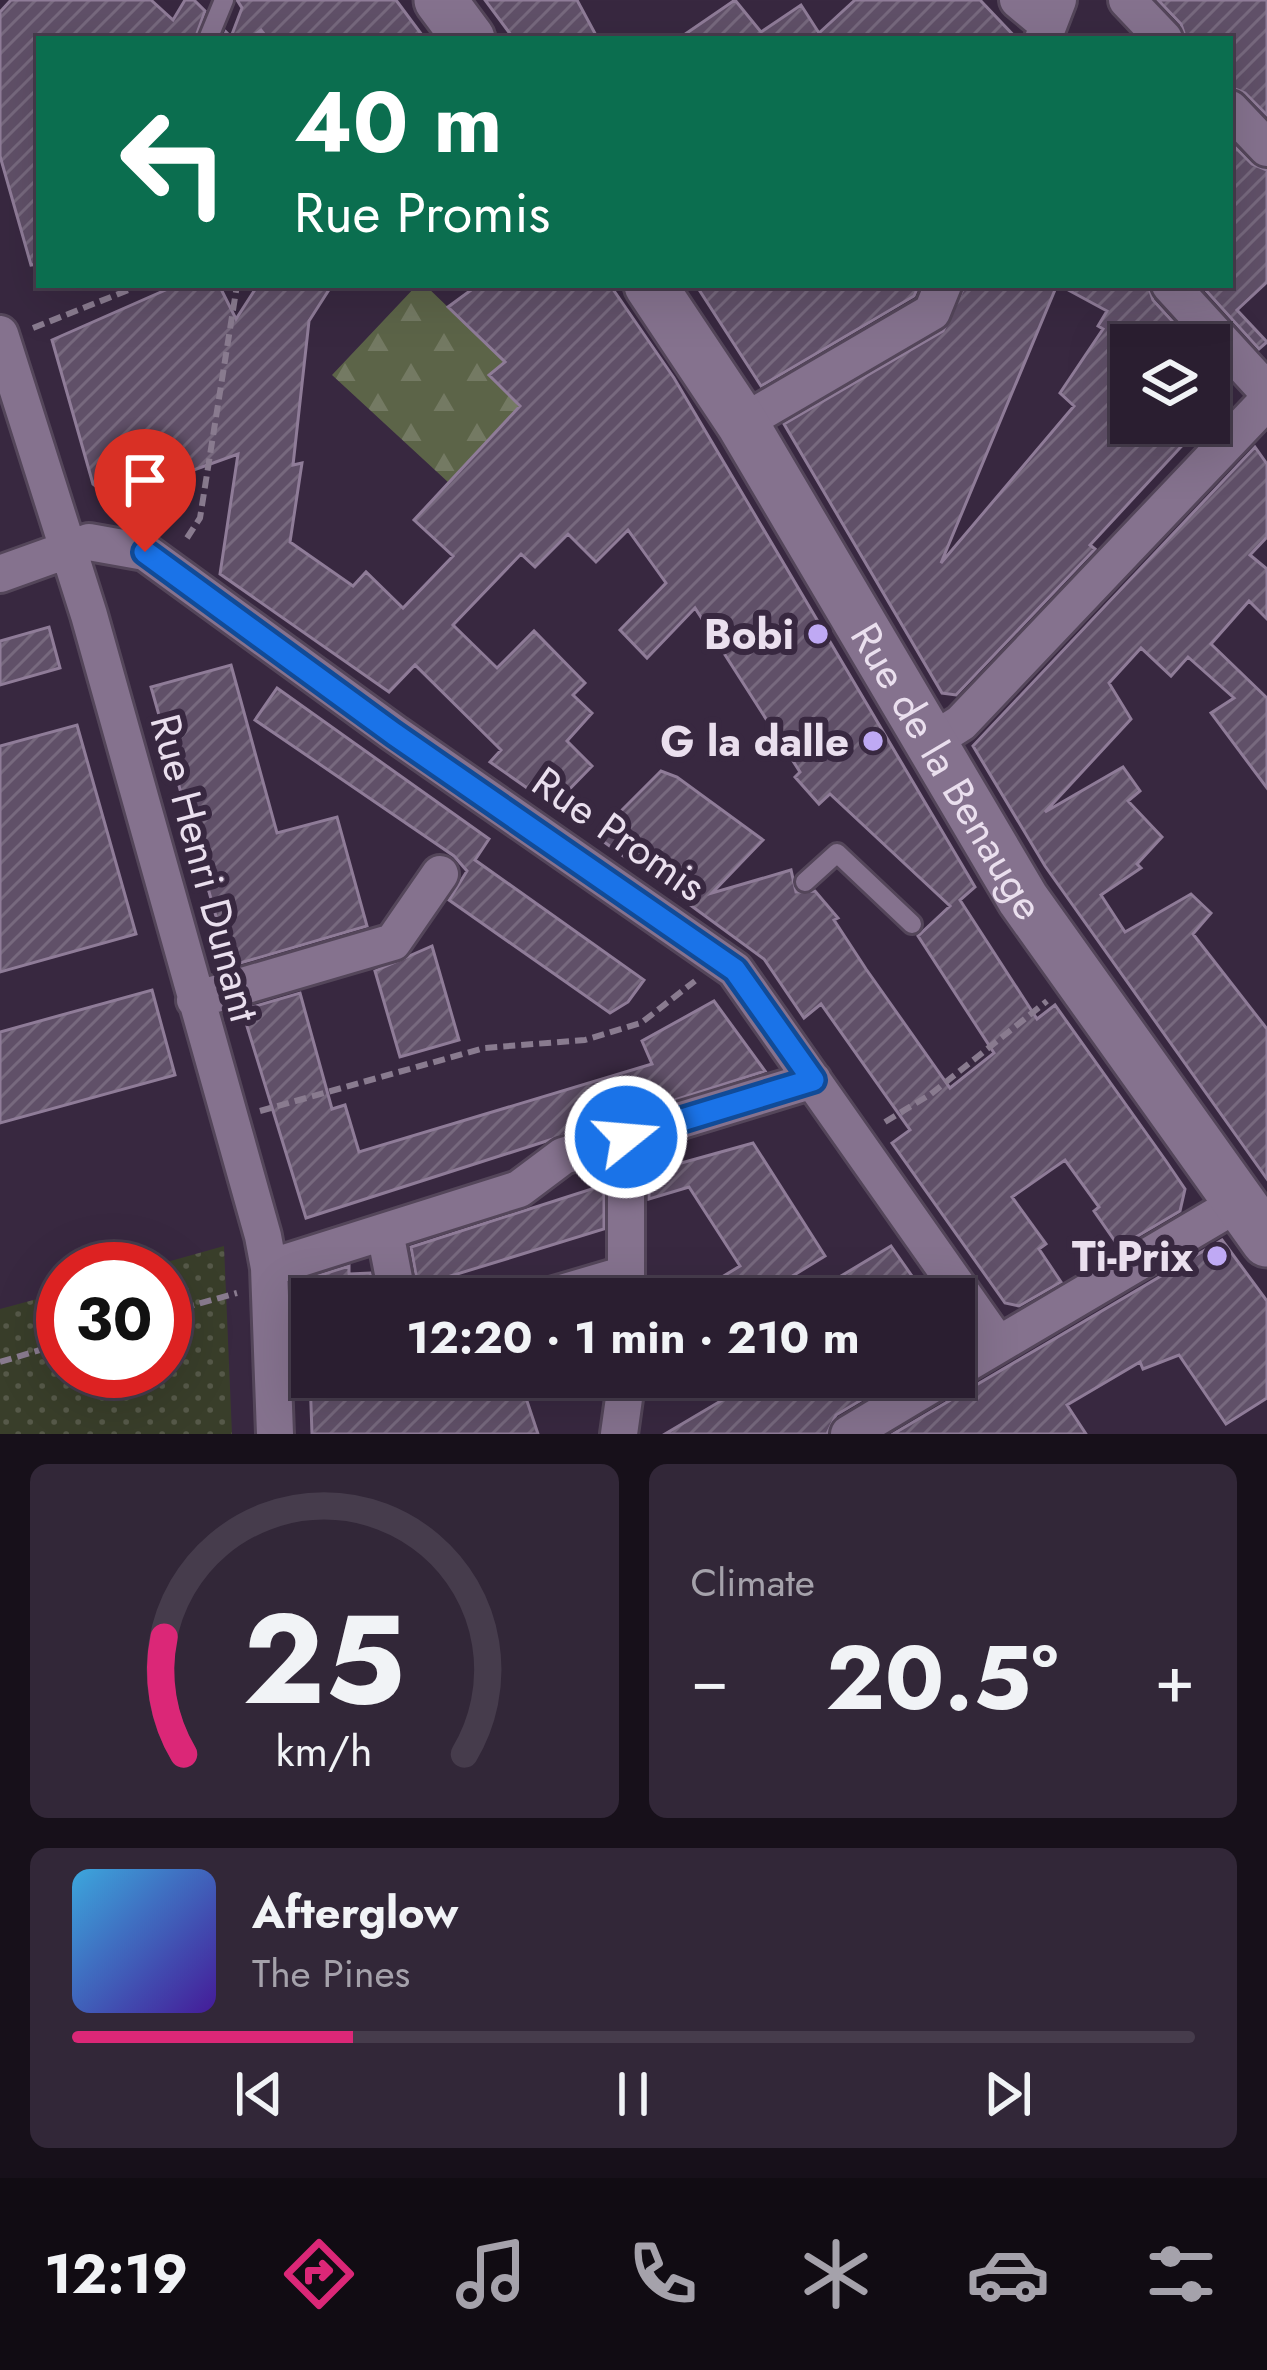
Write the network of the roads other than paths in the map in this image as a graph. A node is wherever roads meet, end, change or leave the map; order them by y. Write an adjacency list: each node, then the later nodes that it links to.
1 (224, 0): 6 (lane)
2 (440, 0): 7 (main road)
3 (1018, 0): 5 (street)
4 (1127, 0): 8 (street)
5 (1050, 21)
6 (209, 36)
7 (467, 36)
8 (1161, 36)
9 (1233, 112): 10 (street)
10 (1267, 148)
11 (652, 288): 16 (main road, Rue de la Benauge)
12 (942, 288): 16 (street)
13 (1172, 288): 15 (street)
14 (1, 337): 17 (street, Rue Henri Dunant)
15 (1264, 408): 19 (street)
16 (742, 423): 19 (main road, Rue de la Benauge)
17 (68, 548): 18 (street, Rue Promis); 23 (street, Rue Henri Dunant); 24 (street, Rue Promis)
18 (0, 574)
19 (931, 742): 26 (main road, Rue de la Benauge)
20 (440, 874): 23 (street)
21 (805, 882): 22 (lane)
22 (912, 924)
23 (195, 1000): 28 (street, Rue Henri Dunant)
24 (813, 1080): 25 (street); 31 (street, Rue Promis)
25 (626, 1137): 27 (street); 30 (street)
26 (1253, 1221): 31 (street)
27 (385, 1232): 28 (street); 29 (street)
28 (269, 1277): 35 (street, Rue Henri Dunant)
29 (394, 1278)
30 (626, 1278)
31 (998, 1344): 32 (street)
32 (975, 1358)
33 (624, 1398): 36 (street)
34 (909, 1398): 37 (street)
35 (275, 1434)
36 (619, 1434)
37 (849, 1434)

